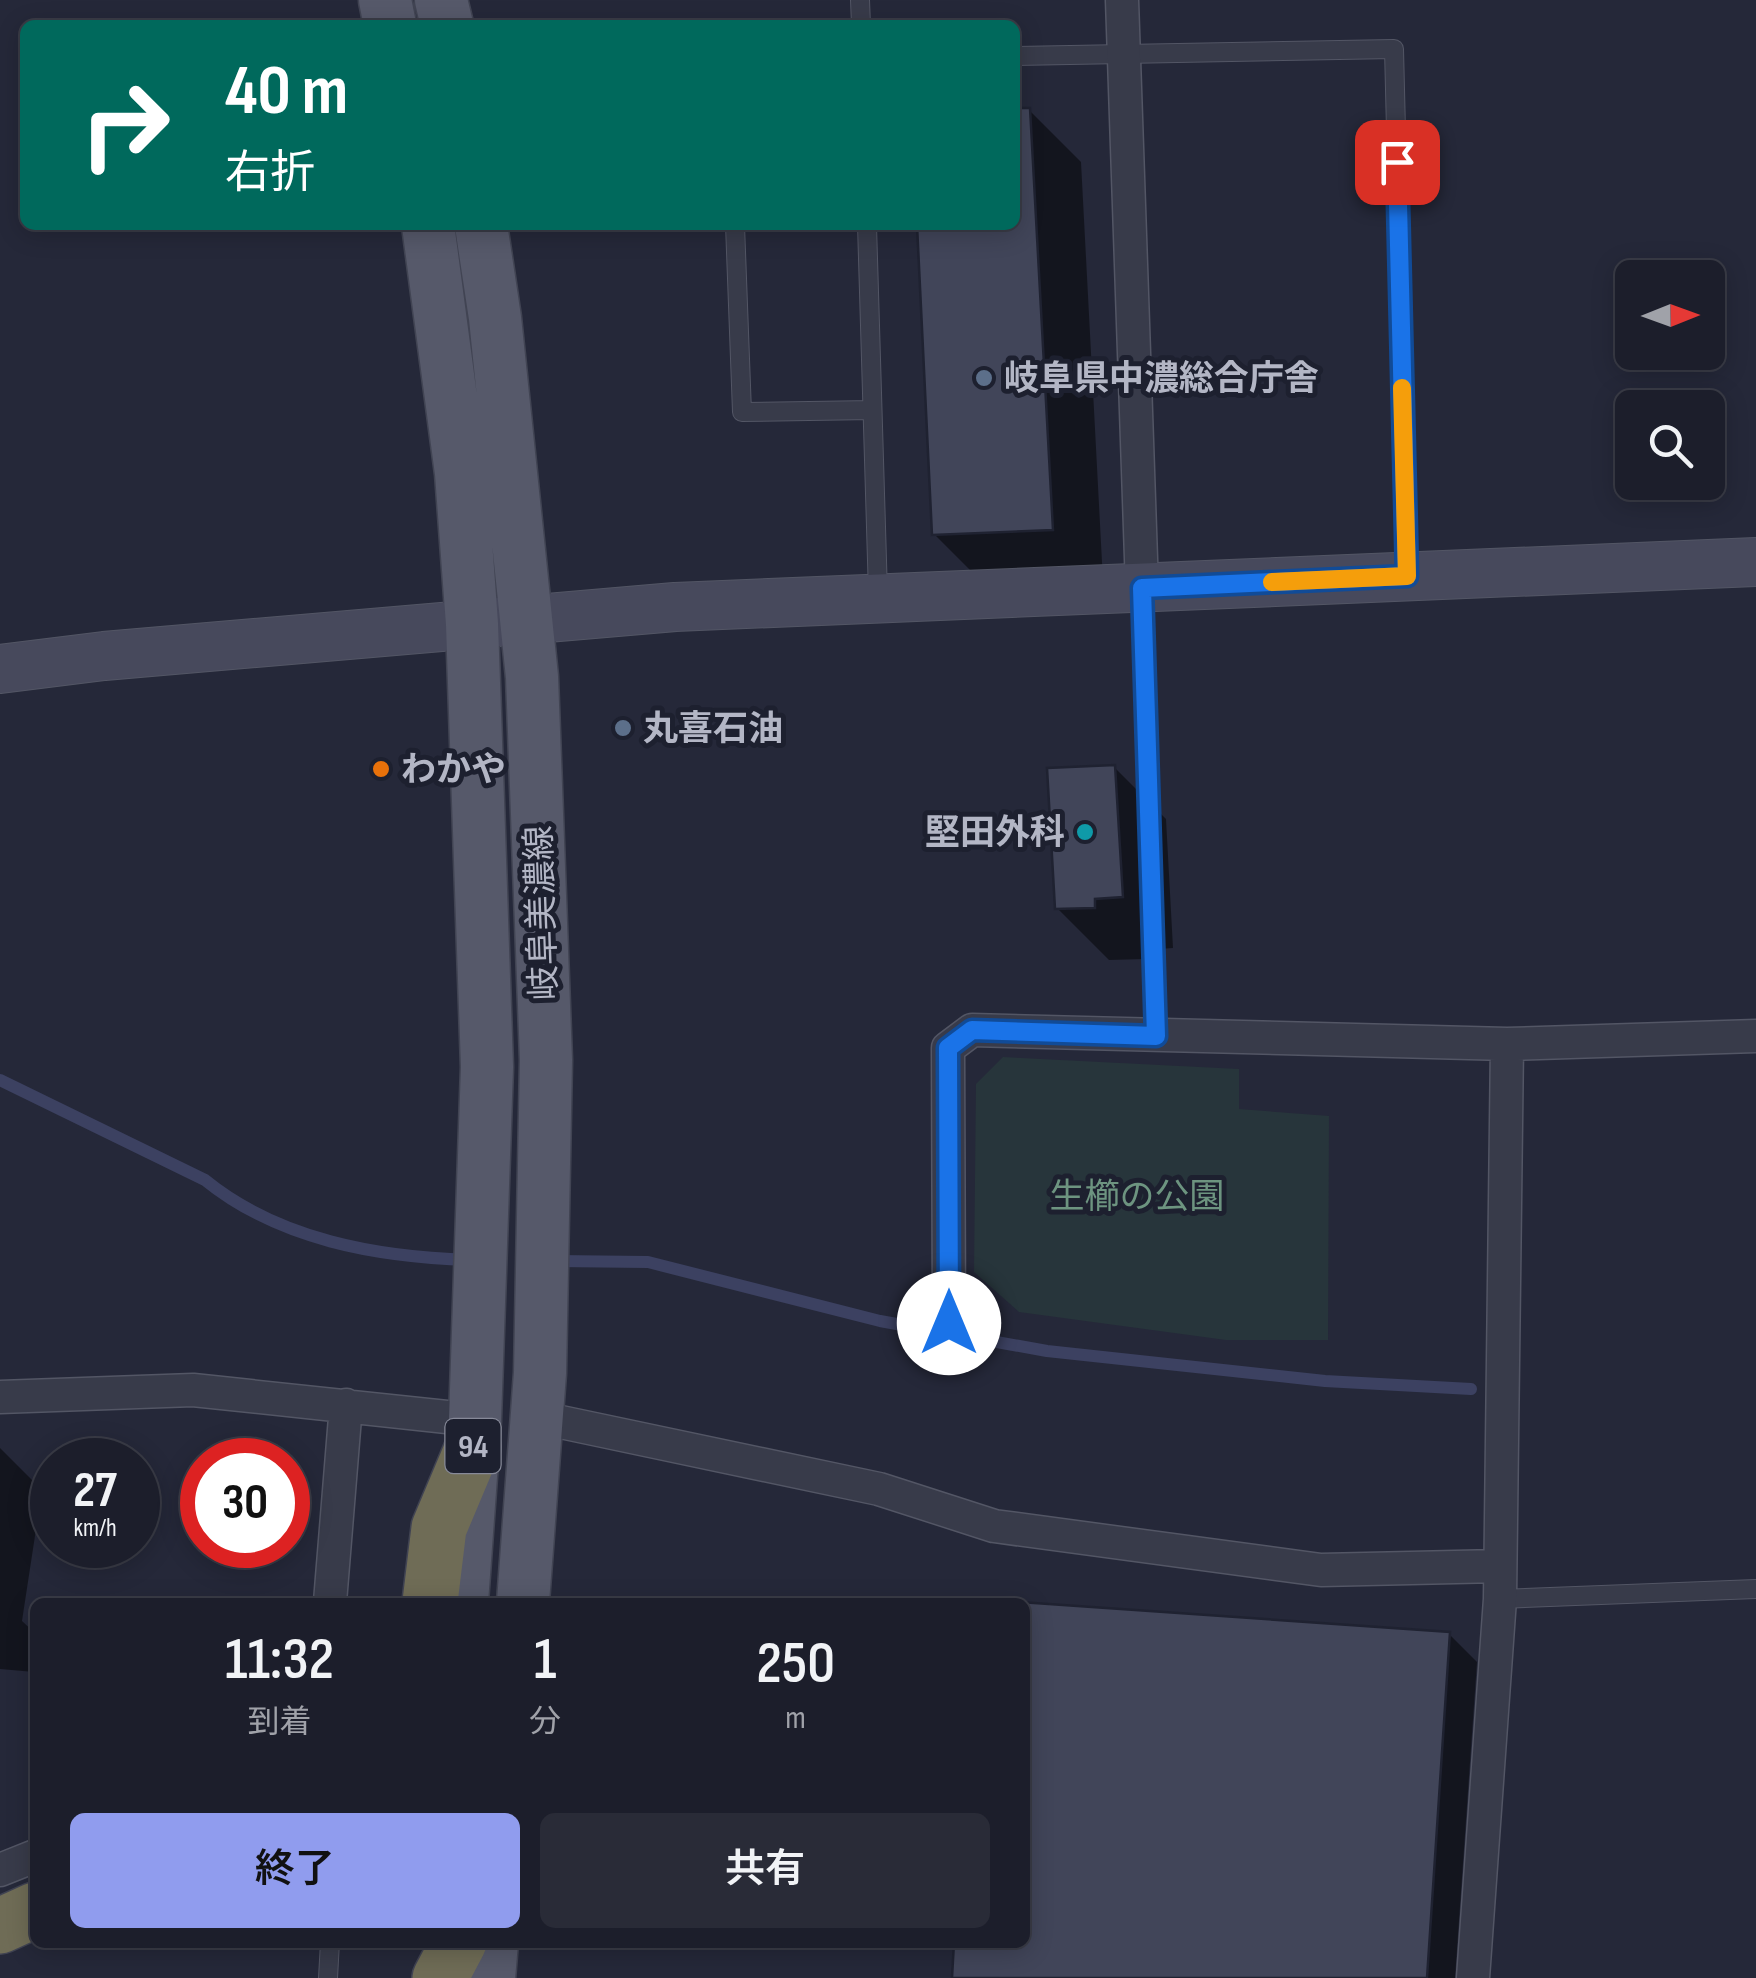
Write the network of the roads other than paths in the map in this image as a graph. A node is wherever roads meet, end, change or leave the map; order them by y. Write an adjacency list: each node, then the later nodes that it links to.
1 (1122, 0): 2 (street)
2 (1124, 54): 3 (lane); 10 (lane); 11 (street)
3 (1020, 56)
4 (429, 230): 14 (main road, 岐阜美濃線 / 94)
5 (482, 230): 13 (main road, 岐阜美濃線 / 94)
6 (735, 230): 8 (lane)
7 (866, 230): 8 (lane)
8 (872, 410): 12 (lane)
9 (1756, 562): 10 (street)
10 (1407, 576): 11 (street)
11 (1142, 588): 12 (street); 16 (lane)
12 (878, 598): 13 (street)
13 (527, 619): 14 (street); 22 (main road, 岐阜美濃線 / 94)
14 (472, 624): 15 (street); 23 (main road, 岐阜美濃線 / 94)
15 (0, 669)
16 (1156, 1036): 18 (street); 19 (street)
17 (1756, 1036): 18 (street)
18 (1506, 1044): 24 (street)
19 (949, 1323)
20 (0, 1397): 21 (street)
21 (346, 1405): 23 (street); 26 (street)
22 (537, 1417): 24 (street); 29 (main road, 岐阜美濃線 / 94)
23 (474, 1434): 27 (highway); 28 (main road, 岐阜美濃線 / 94)
24 (1500, 1566): 30 (street)
25 (1756, 1589): 30 (lane)
26 (330, 1598)
27 (431, 1598)
28 (462, 1598)
29 (523, 1598)
30 (1500, 1599): 43 (street)
31 (30, 1858): 32 (street)
32 (0, 1870)
33 (30, 1912): 34 (highway)
34 (0, 1926)
35 (330, 1948): 40 (lane)
36 (427, 1948): 41 (highway)
37 (438, 1948): 41 (main road)
38 (455, 1948): 41 (highway)
39 (492, 1948): 42 (main road)
40 (328, 1978)
41 (436, 1978)
42 (489, 1978)
43 (1473, 1978)

